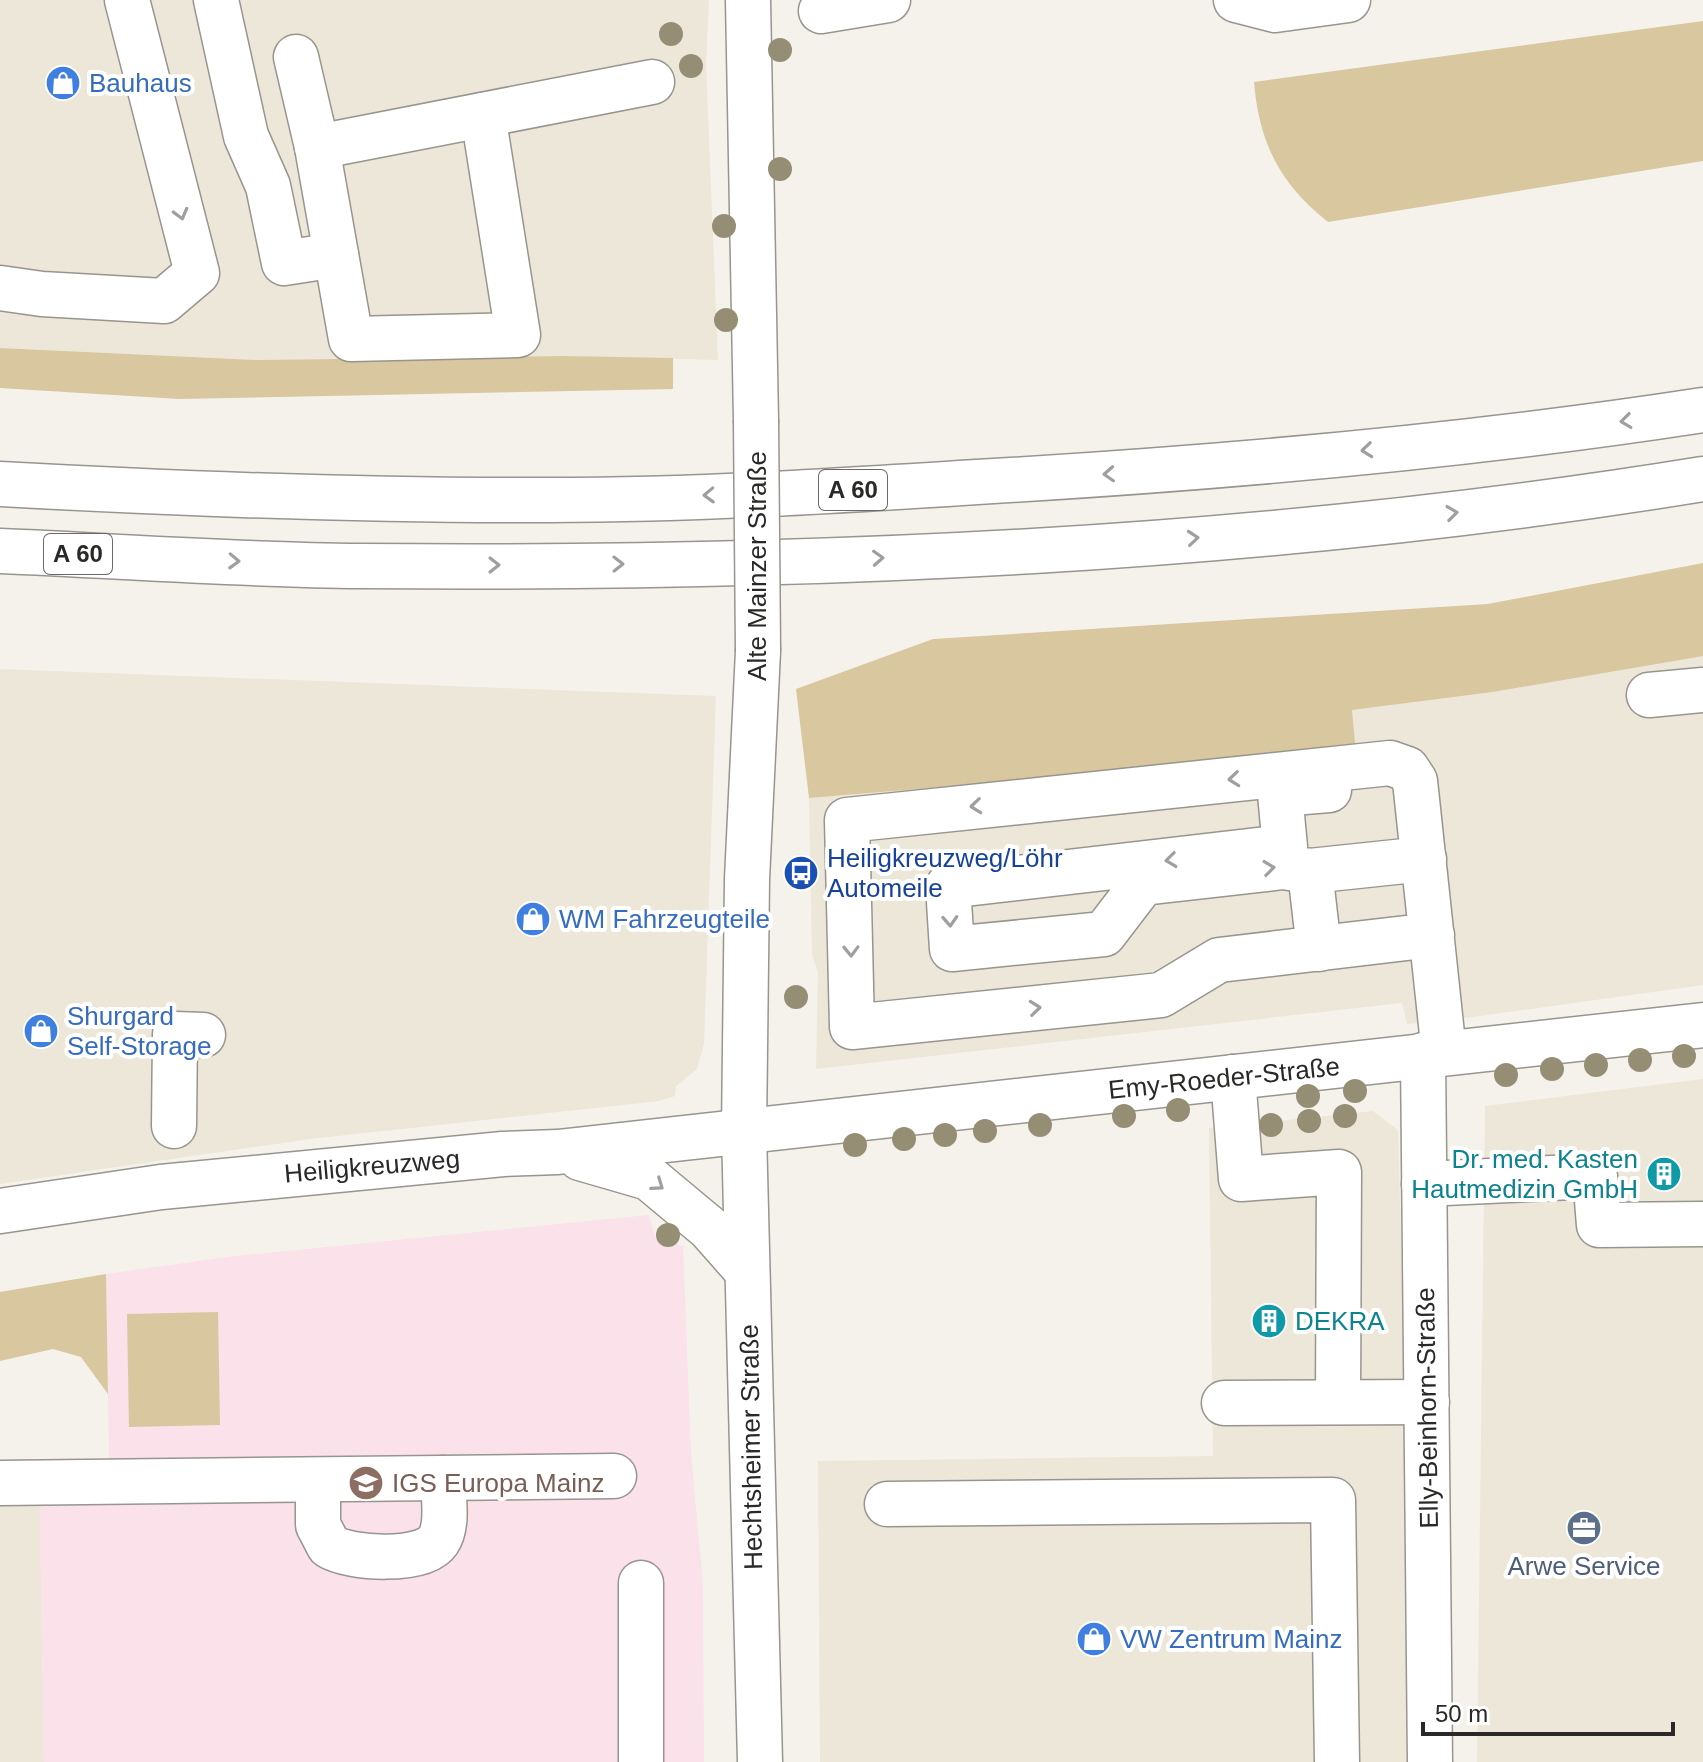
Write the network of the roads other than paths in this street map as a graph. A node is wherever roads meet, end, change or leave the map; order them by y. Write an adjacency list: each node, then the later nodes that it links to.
1 (127, 0): 13 (main road, one-way to 13)
2 (216, 0): 12 (main road)
3 (748, 0): 30 (main road, Alte Mainzer Straße, bridge)
4 (888, 0): 7 (main road)
5 (1236, 0): 6 (main road)
6 (1348, 0)
7 (821, 11)
8 (296, 57): 11 (main road)
9 (652, 82): 10 (main road)
10 (483, 115): 11 (main road); 12 (main road)
11 (317, 147): 12 (main road)
12 (336, 255)
13 (0, 288)
14 (1703, 410): 16 (main road, A 60, one-way to 16)
15 (1703, 479): 17 (main road, A 60, one-way to 15)
16 (0, 484)
17 (0, 551)
18 (1703, 690): 19 (main road)
19 (1649, 695)
20 (1415, 781): 21 (main road, Elly-Beinhorn-Straße); 22 (main road, one-way to 22); 24 (main road, one-way to 24)
21 (1424, 859): 22 (main road); 23 (main road, Elly-Beinhorn-Straße)
22 (1310, 871): 24 (main road)
23 (1431, 925): 24 (main road); 27 (main road, Elly-Beinhorn-Straße)
24 (1319, 949)
25 (1703, 1025): 27 (main road, Emy-Roeder-Straße)
26 (185, 1029): 29 (main road)
27 (1434, 1054): 28 (main road, Emy-Roeder-Straße); 32 (main road, Elly-Beinhorn-Straße)
28 (1233, 1077): 30 (main road, Emy-Roeder-Straße); 36 (main road)
29 (174, 1126)
30 (744, 1132): 31 (main road, Heiligkreuzweg); 35 (main road, Hechtsheimer Straße)
31 (558, 1152): 33 (main road, Heiligkreuzweg); 35 (main road, one-way to 35)
32 (1424, 1184): 34 (main road); 37 (main road, Elly-Beinhorn-Straße)
33 (0, 1211)
34 (1703, 1224)
35 (747, 1271): 46 (main road, Hechtsheimer Straße)
36 (1338, 1402): 37 (main road); 38 (main road)
37 (1427, 1402): 48 (main road, Elly-Beinhorn-Straße)
38 (1224, 1403)
39 (614, 1476): 40 (main road)
40 (443, 1478): 41 (main road); 41 (main road)
41 (318, 1481): 42 (main road)
42 (0, 1483)
43 (887, 1504): 47 (main road)
44 (641, 1583): 45 (main road)
45 (641, 1762)
46 (760, 1762)
47 (1337, 1762)
48 (1430, 1762)

